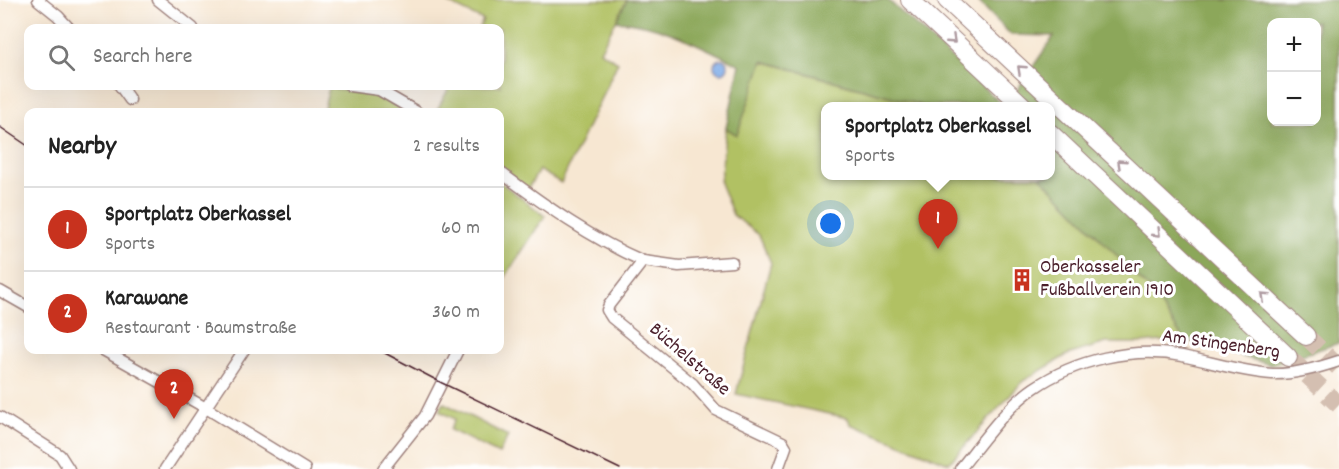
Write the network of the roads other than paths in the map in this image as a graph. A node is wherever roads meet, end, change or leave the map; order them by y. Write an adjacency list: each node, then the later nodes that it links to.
1 (38, 0): 5 (street)
2 (158, 0): 6 (street)
3 (910, 0): 10 (highway, one-way to 10)
4 (946, 0): 18 (highway, one-way to 4)
5 (65, 24)
6 (188, 24)
7 (123, 90): 9 (street)
8 (379, 90): 11 (street)
9 (130, 100)
10 (1019, 102)
11 (410, 108)
12 (1055, 138): 22 (highway, one-way to 22)
13 (504, 175): 14 (street)
14 (643, 261): 15 (street); 30 (street, Büchelstraße)
15 (732, 262)
16 (0, 292): 17 (street)
17 (24, 305)
18 (1306, 336)
19 (110, 354): 24 (street)
20 (241, 354): 24 (street)
21 (456, 354): 29 (street)
22 (1288, 357)
23 (1339, 361): 31 (street, Am Stingenberg)
24 (206, 408): 27 (street); 28 (street)
25 (0, 417): 26 (street)
26 (69, 469)
27 (165, 469)
28 (305, 469)
29 (383, 469)
30 (778, 469)
31 (960, 469)

